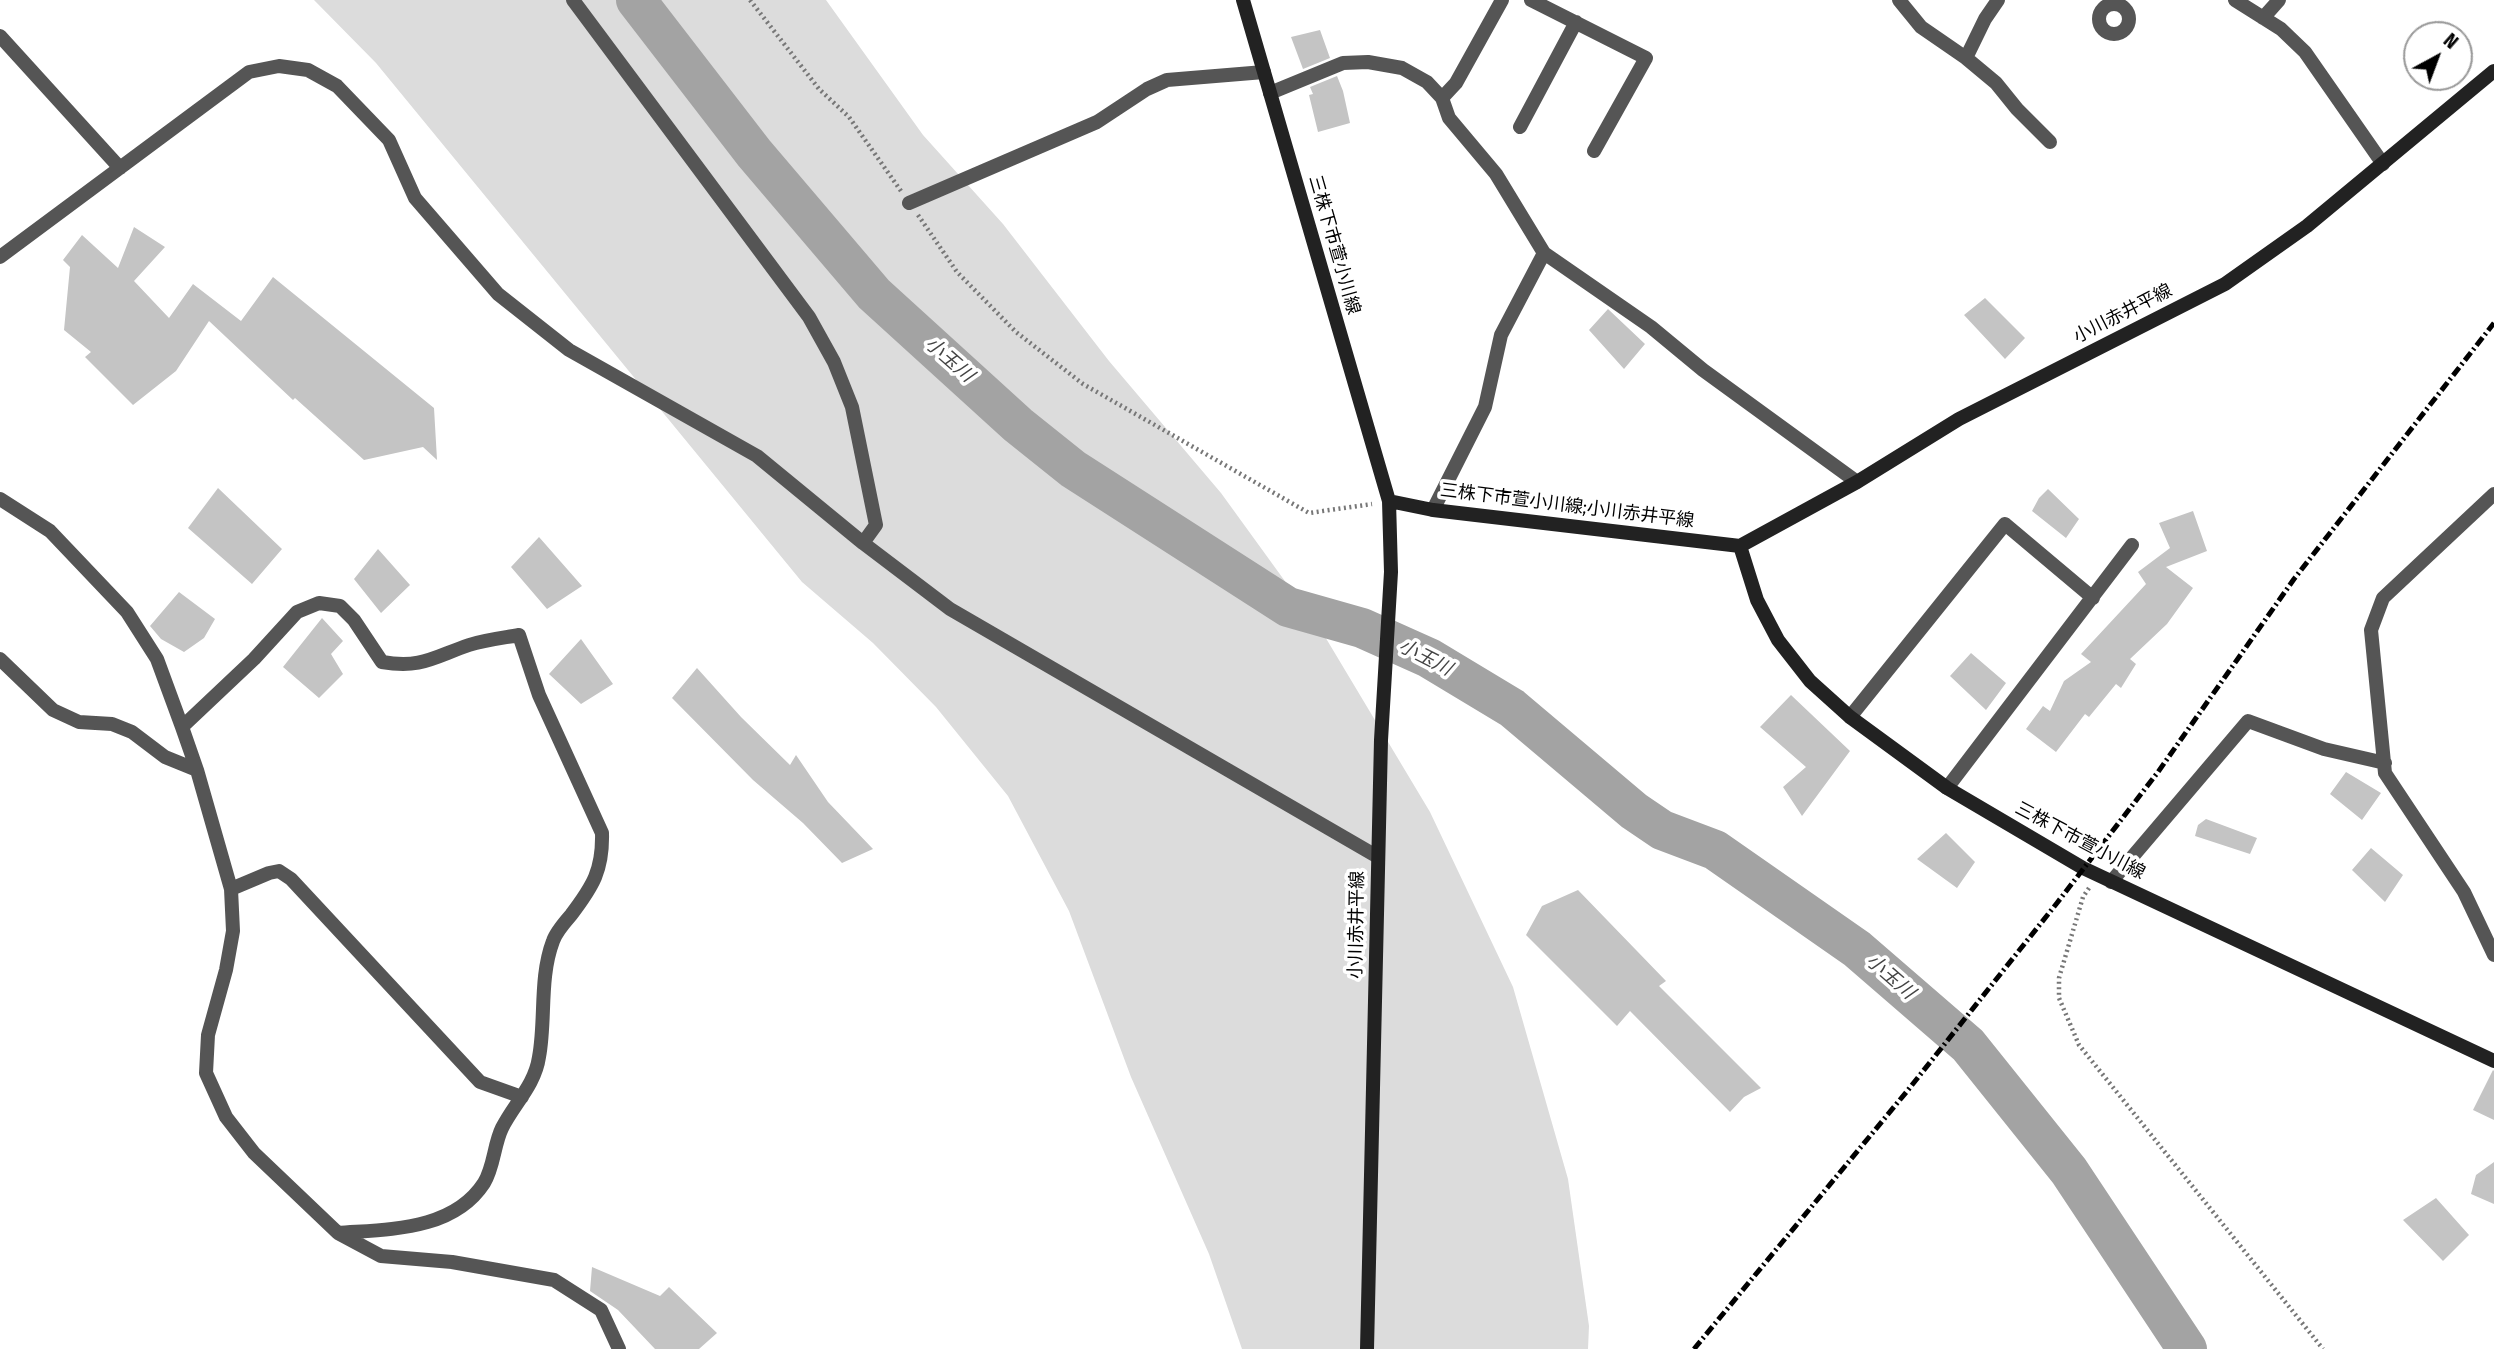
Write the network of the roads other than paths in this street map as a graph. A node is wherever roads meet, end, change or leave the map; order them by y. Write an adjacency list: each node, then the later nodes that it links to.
1 (573, 0): 30 (street)
2 (1243, 0): 14 (main road, 三株下市萱小川線)
3 (1502, 0): 16 (street)
4 (1531, 0): 10 (street)
5 (1899, 0): 12 (street)
6 (1998, 0): 12 (street)
7 (2235, 0): 9 (street)
8 (2279, 0): 9 (street)
9 (2263, 18): 20 (street)
10 (1576, 22): 17 (street); 19 (street)
11 (0, 36): 21 (street)
12 (1966, 58): 18 (street)
13 (2494, 71): 20 (main road, 小川赤井平線)
14 (1264, 72): 15 (main road, 三株下市萱小川線); 22 (street)
15 (1270, 93): 16 (street); 28 (main road, 三株下市萱小川線)
16 (1442, 99): 23 (street)
17 (1520, 127)
18 (2050, 142)
19 (1594, 151)
20 (2383, 164): 25 (main road, 小川赤井平線)
21 (120, 168): 24 (street); 30 (street)
22 (909, 203)
23 (1544, 253): 25 (street); 29 (street)
24 (0, 257)
25 (1857, 482): 32 (main road, 小川赤井平線)
26 (2494, 494): 37 (street)
27 (0, 499): 36 (street)
28 (1389, 501): 29 (main road, 三株下市萱小川線;小川赤井平線); 40 (main road, 小川赤井平線)
29 (1433, 510): 32 (main road, 三株下市萱小川線;小川赤井平線)
30 (863, 543): 40 (street)
31 (2132, 545): 33 (street)
32 (1740, 547): 35 (main road, 三株下市萱小川線)
33 (2093, 598): 35 (street); 39 (street)
34 (0, 659): 38 (street)
35 (1850, 718): 39 (main road, 三株下市萱小川線)
36 (182, 727): 38 (street); 45 (street)
37 (2385, 763): 41 (street); 43 (street)
38 (197, 770): 42 (street)
39 (1947, 788): 41 (main road, 三株下市萱小川線)
40 (1378, 857): 48 (main road, 小川赤井平線)
41 (2111, 882): 44 (main road, 三株下市萱小川線)
42 (231, 889): 45 (street); 46 (street)
43 (2494, 956)
44 (2494, 1061)
45 (522, 1097): 46 (street)
46 (338, 1233): 47 (street)
47 (620, 1349)
48 (1367, 1349)

